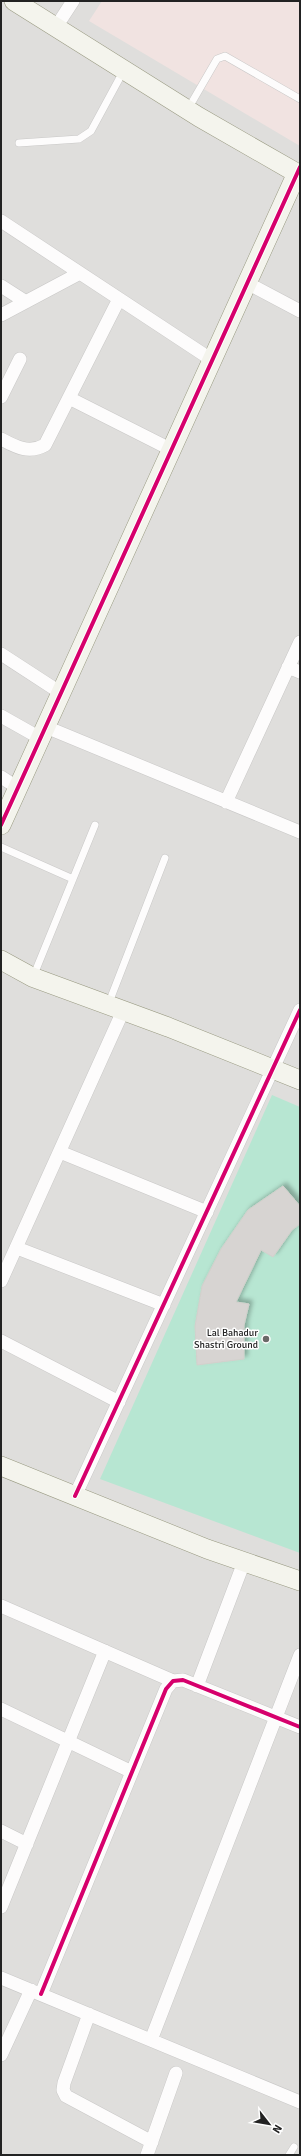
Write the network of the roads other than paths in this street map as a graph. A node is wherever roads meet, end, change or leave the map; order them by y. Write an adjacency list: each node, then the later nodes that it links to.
1 (14, 1): 3 (street)
2 (73, 1): 3 (street)
3 (56, 27): 4 (street)
4 (124, 70): 6 (street); 7 (lane)
5 (300, 98): 6 (lane)
6 (187, 110): 8 (street)
7 (19, 143)
8 (299, 172): 11 (street)
9 (1, 221): 10 (street)
10 (80, 273): 13 (street); 14 (street)
11 (247, 283): 15 (street); 18 (street)
12 (1, 286): 14 (street)
13 (119, 299): 18 (street); 20 (street)
14 (26, 302): 16 (street)
15 (300, 311)
16 (1, 315)
17 (20, 358): 19 (street)
18 (212, 360): 22 (street)
19 (1, 397)
20 (69, 398): 21 (street); 22 (street)
21 (1, 439)
22 (172, 450): 26 (street)
23 (300, 642): 25 (street)
24 (1, 654): 26 (street)
25 (294, 670): 31 (street)
26 (61, 693): 28 (street)
27 (1, 716): 28 (street)
28 (43, 732): 30 (street); 31 (street)
29 (1, 777): 30 (street)
30 (18, 788): 32 (street)
31 (226, 802): 34 (street)
32 (1, 825)
33 (95, 825): 37 (lane)
34 (300, 832)
35 (1, 847): 37 (lane)
36 (165, 858): 40 (lane)
37 (73, 879): 39 (lane)
38 (1, 960): 39 (street)
39 (32, 977): 40 (street)
40 (116, 1008): 42 (street); 44 (street)
41 (300, 1010): 42 (street)
42 (273, 1069): 43 (street); 45 (street)
43 (300, 1080)
44 (60, 1152): 45 (street); 46 (street)
45 (207, 1212): 48 (street)
46 (17, 1248): 47 (street); 48 (street)
47 (1, 1281)
48 (164, 1305): 50 (street)
49 (1, 1341): 50 (street)
50 (119, 1402): 52 (street)
51 (1, 1466): 52 (street)
52 (75, 1496): 53 (street)
53 (244, 1562): 54 (street); 59 (street)
54 (300, 1581)
55 (1, 1606): 56 (street)
56 (105, 1652): 58 (street); 63 (street)
57 (300, 1654): 61 (street)
58 (173, 1681): 59 (street); 64 (street)
59 (197, 1686): 61 (street)
60 (1, 1709): 63 (street)
61 (276, 1718): 62 (street); 71 (street)
62 (300, 1727)
63 (69, 1740): 64 (street); 66 (street)
64 (132, 1772): 69 (street)
65 (1, 1832): 66 (street)
66 (27, 1844): 67 (street)
67 (1, 1907)
68 (1, 1978): 69 (street)
69 (36, 1992): 70 (street); 72 (street)
70 (90, 2014): 71 (street); 75 (street)
71 (151, 2040): 74 (street)
72 (1, 2055)
73 (176, 2073): 75 (street)
74 (300, 2102)
75 (152, 2142): 77 (street)
76 (294, 2147): 78 (lane)
77 (147, 2155)
78 (289, 2155)

